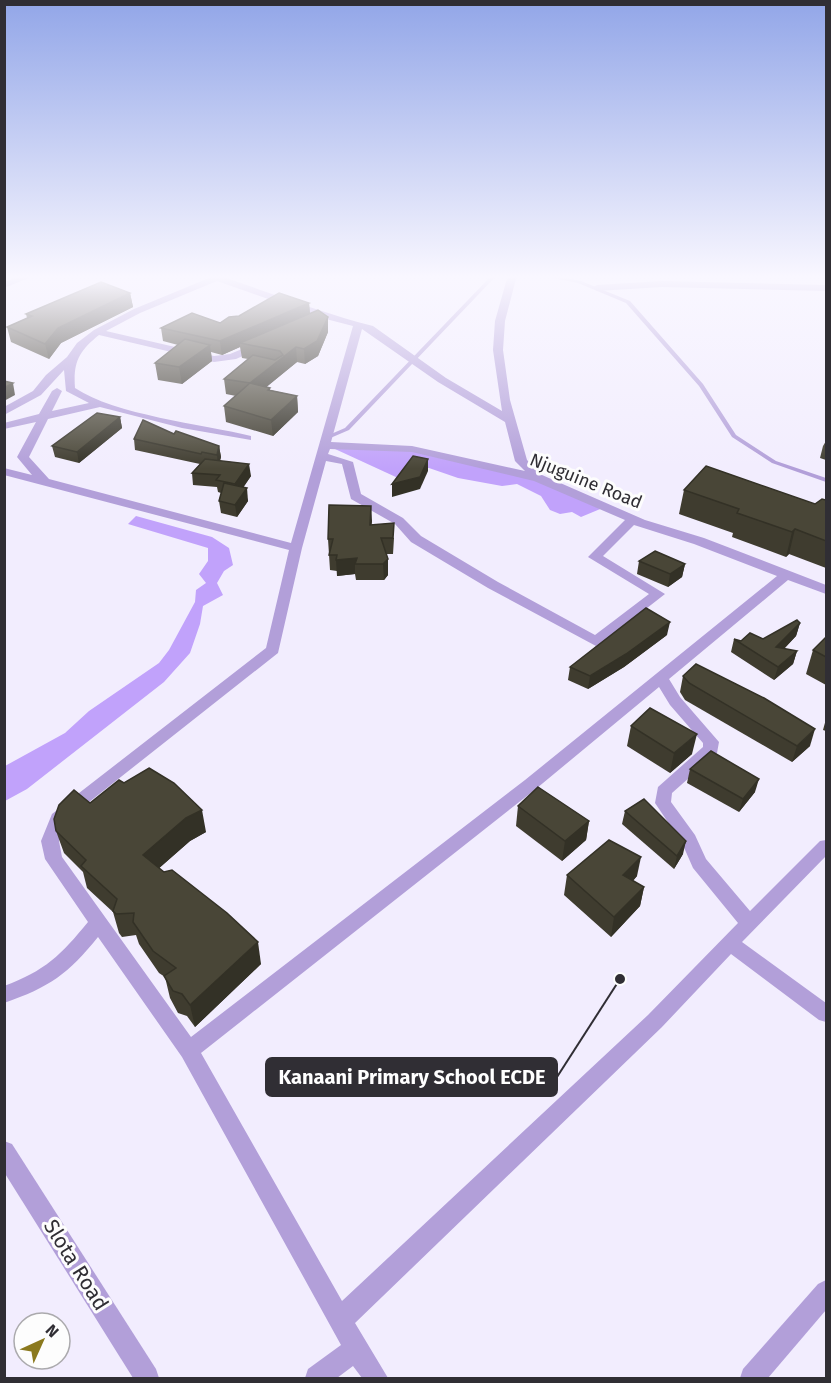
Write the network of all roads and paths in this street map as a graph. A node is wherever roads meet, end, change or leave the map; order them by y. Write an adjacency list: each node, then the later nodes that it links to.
1 (87, 340): 9 (street)
2 (131, 340): 11 (street)
3 (271, 340): 11 (street)
4 (354, 340): 22 (street)
5 (387, 340): 10 (street)
6 (431, 340): 10 (lane)
7 (499, 340): 19 (street)
8 (663, 340): 25 (lane)
9 (71, 359): 13 (street); 15 (street)
10 (412, 359): 19 (street); 22 (lane)
11 (223, 360): 12 (street)
12 (244, 365)
13 (39, 390): 14 (street); 17 (street)
14 (57, 391): 15 (street); 18 (street)
15 (72, 392): 16 (street)
16 (100, 404): 18 (street); 21 (street)
17 (4, 411)
18 (46, 416): 20 (street); 26 (street)
19 (511, 421): 24 (street)
20 (4, 426)
21 (247, 438)
22 (324, 446): 24 (street, Njuguine Road); 27 (street); 28 (street)
23 (4, 471): 26 (street)
24 (538, 478): 27 (street, Njuguine Road)
25 (826, 480)
26 (46, 483): 28 (street)
27 (633, 519): 29 (street, Njuguine Road)
28 (296, 548): 33 (street)
29 (785, 576): 30 (street, Njuguine Road); 31 (street)
30 (826, 590)
31 (661, 678): 34 (street); 38 (street)
32 (826, 846): 34 (street)
33 (99, 923): 36 (street); 38 (street)
34 (749, 923): 35 (street)
35 (731, 944): 37 (street); 41 (street)
36 (4, 995)
37 (826, 1014)
38 (189, 1051): 41 (street)
39 (7, 1161): 43 (street, Slota Road)
40 (826, 1292): 46 (street)
41 (340, 1320): 42 (street)
42 (356, 1349): 44 (street); 45 (street)
43 (147, 1378)
44 (317, 1378)
45 (376, 1378)
46 (752, 1378)

